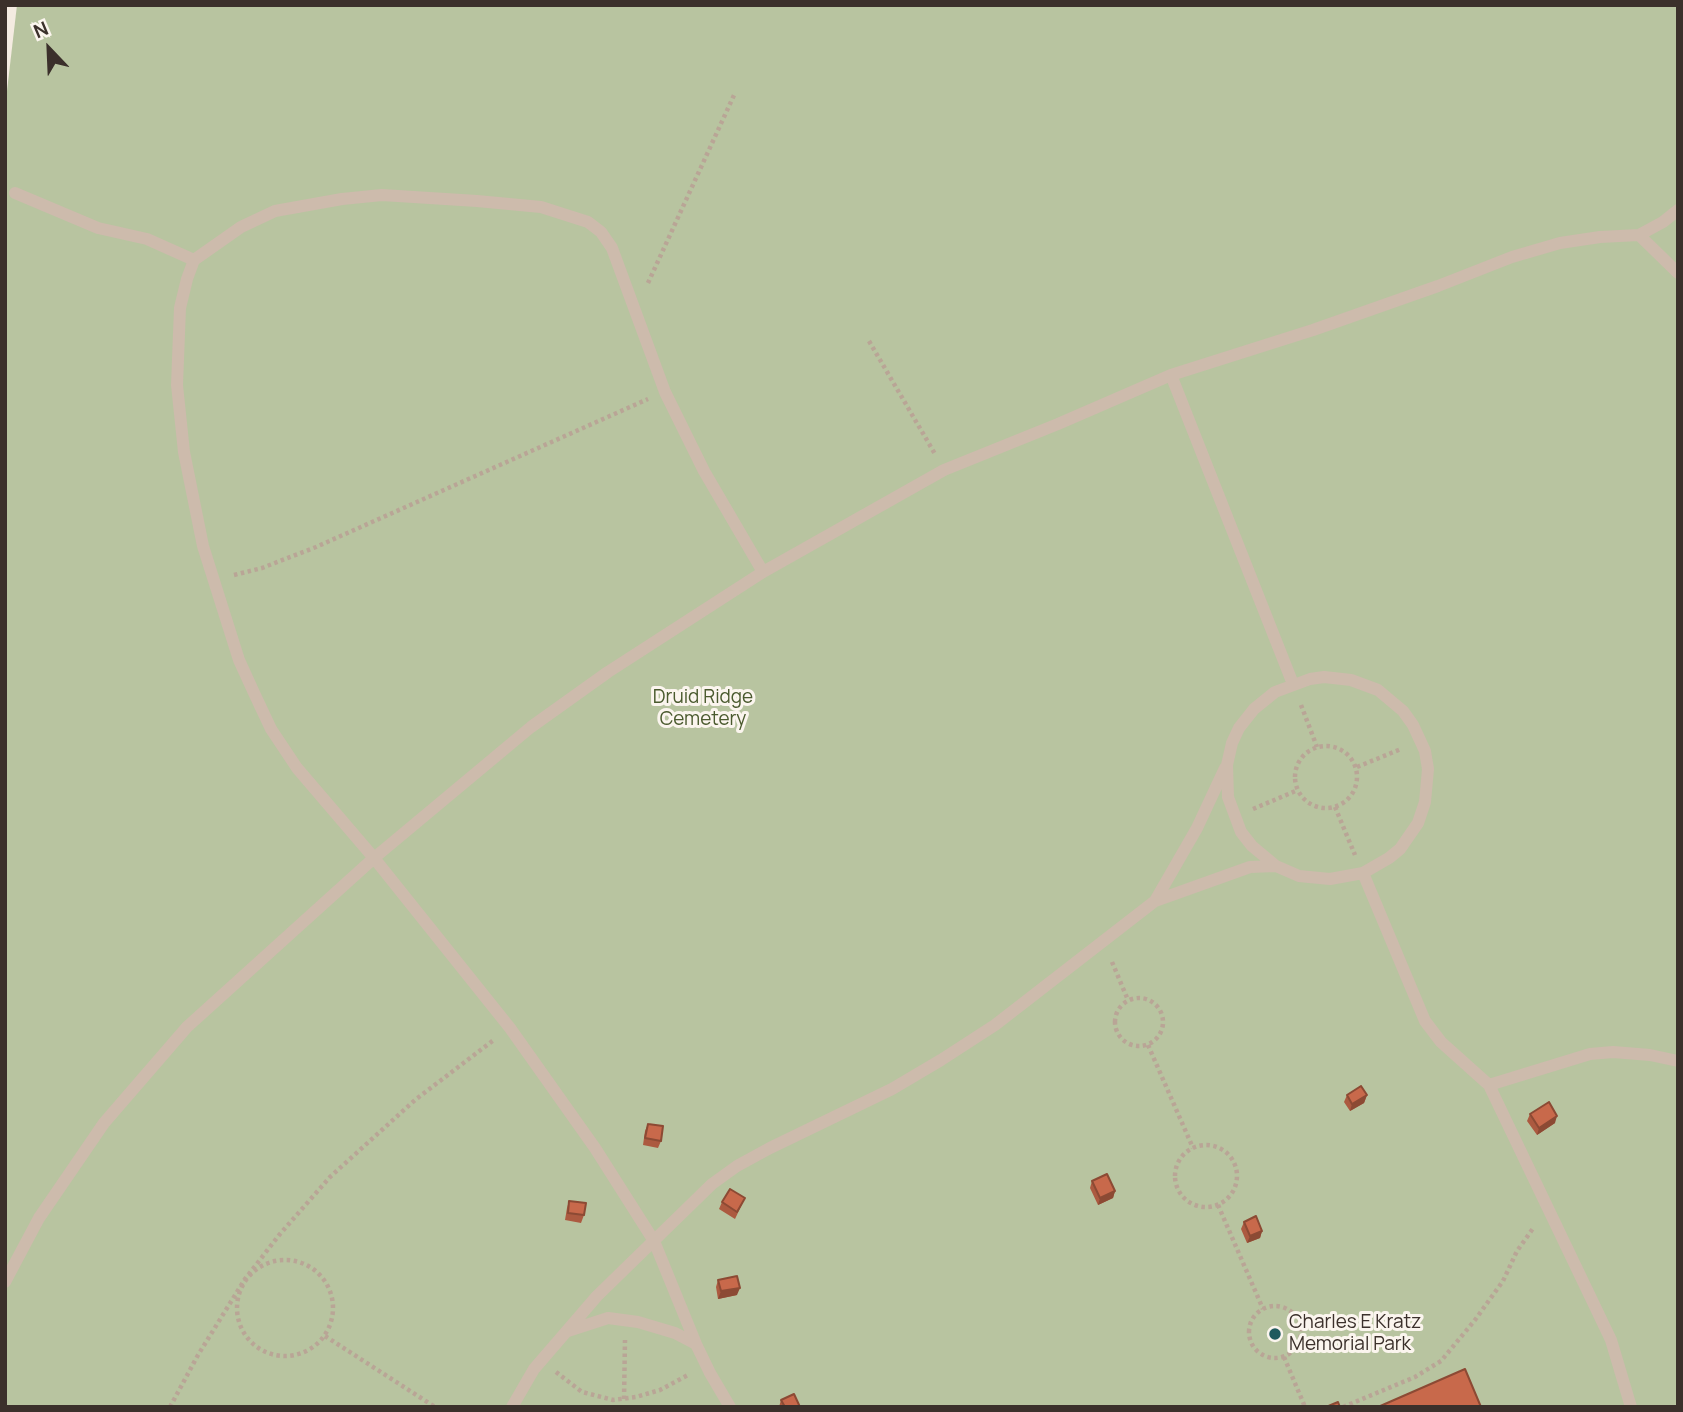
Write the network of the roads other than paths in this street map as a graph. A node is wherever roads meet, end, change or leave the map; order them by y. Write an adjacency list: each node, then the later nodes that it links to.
1 (15, 192): 4 (lane)
2 (1678, 210): 3 (lane)
3 (1639, 236): 5 (lane); 6 (lane)
4 (194, 260): 7 (lane); 10 (lane)
5 (1678, 273)
6 (1171, 375): 7 (lane); 8 (lane)
7 (762, 572): 10 (lane)
8 (1293, 684): 9 (lane); 12 (lane)
9 (1227, 765): 11 (lane); 13 (lane)
10 (373, 858): 16 (lane); 17 (lane)
11 (1276, 866): 12 (lane); 13 (lane)
12 (1363, 873): 15 (lane)
13 (1155, 901): 16 (lane)
14 (1678, 1061): 15 (lane)
15 (1489, 1085): 22 (lane)
16 (654, 1241): 18 (lane); 19 (lane)
17 (5, 1282)
18 (568, 1331): 19 (lane); 20 (lane)
19 (696, 1344): 21 (lane)
20 (512, 1407)
21 (730, 1407)
22 (1631, 1407)

